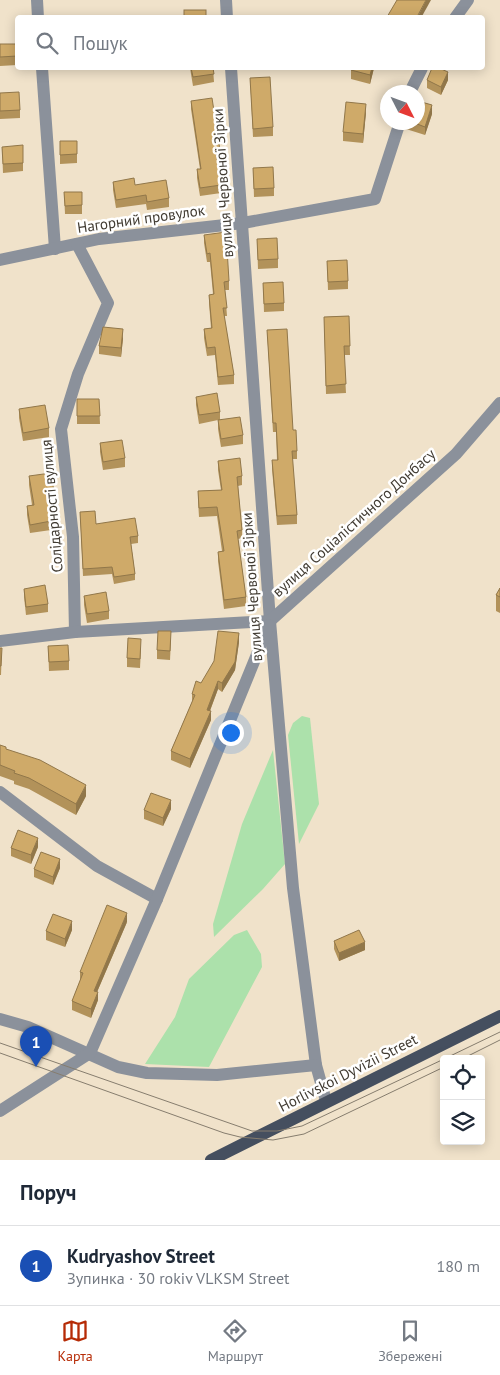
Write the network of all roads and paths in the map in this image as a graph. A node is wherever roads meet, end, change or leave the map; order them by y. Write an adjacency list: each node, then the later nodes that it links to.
1 (37, 0): 4 (street)
2 (226, 0): 5 (street)
3 (468, 0): 6 (street)
4 (38, 15)
5 (227, 15)
6 (457, 15)
7 (42, 70): 14 (street)
8 (231, 70): 12 (street, вулиця Червоної Зірки)
9 (421, 70): 10 (street)
10 (414, 85)
11 (398, 130): 12 (street, Нагорний провулок)
12 (243, 222): 13 (street, Нагорний провулок); 17 (street, вулиця Червоної Зірки)
13 (77, 244): 14 (street, Нагорний провулок); 18 (street, Солідарності вулиця)
14 (55, 248): 15 (street, Нагорний провулок)
15 (0, 260)
16 (500, 403): 17 (street, вулиця Соціалістичного Донбасу)
17 (270, 621): 18 (street, вулиця Соціалістичного Донбасу); 21 (street); 25 (street, вулиця Червоної Зірки)
18 (75, 632): 19 (street, вулиця Соціалістичного Донбасу)
19 (0, 641)
20 (0, 792): 21 (street)
21 (157, 899): 24 (street)
22 (500, 1016): 26 (main road, Horlivskoi Dyvizii Street)
23 (0, 1019): 24 (street)
24 (90, 1053): 25 (street); 27 (street)
25 (316, 1065): 26 (street, вулиця Червоної Зірки)
26 (326, 1101): 28 (main road, Horlivskoi Dyvizii Street)
27 (0, 1111)
28 (211, 1160)

